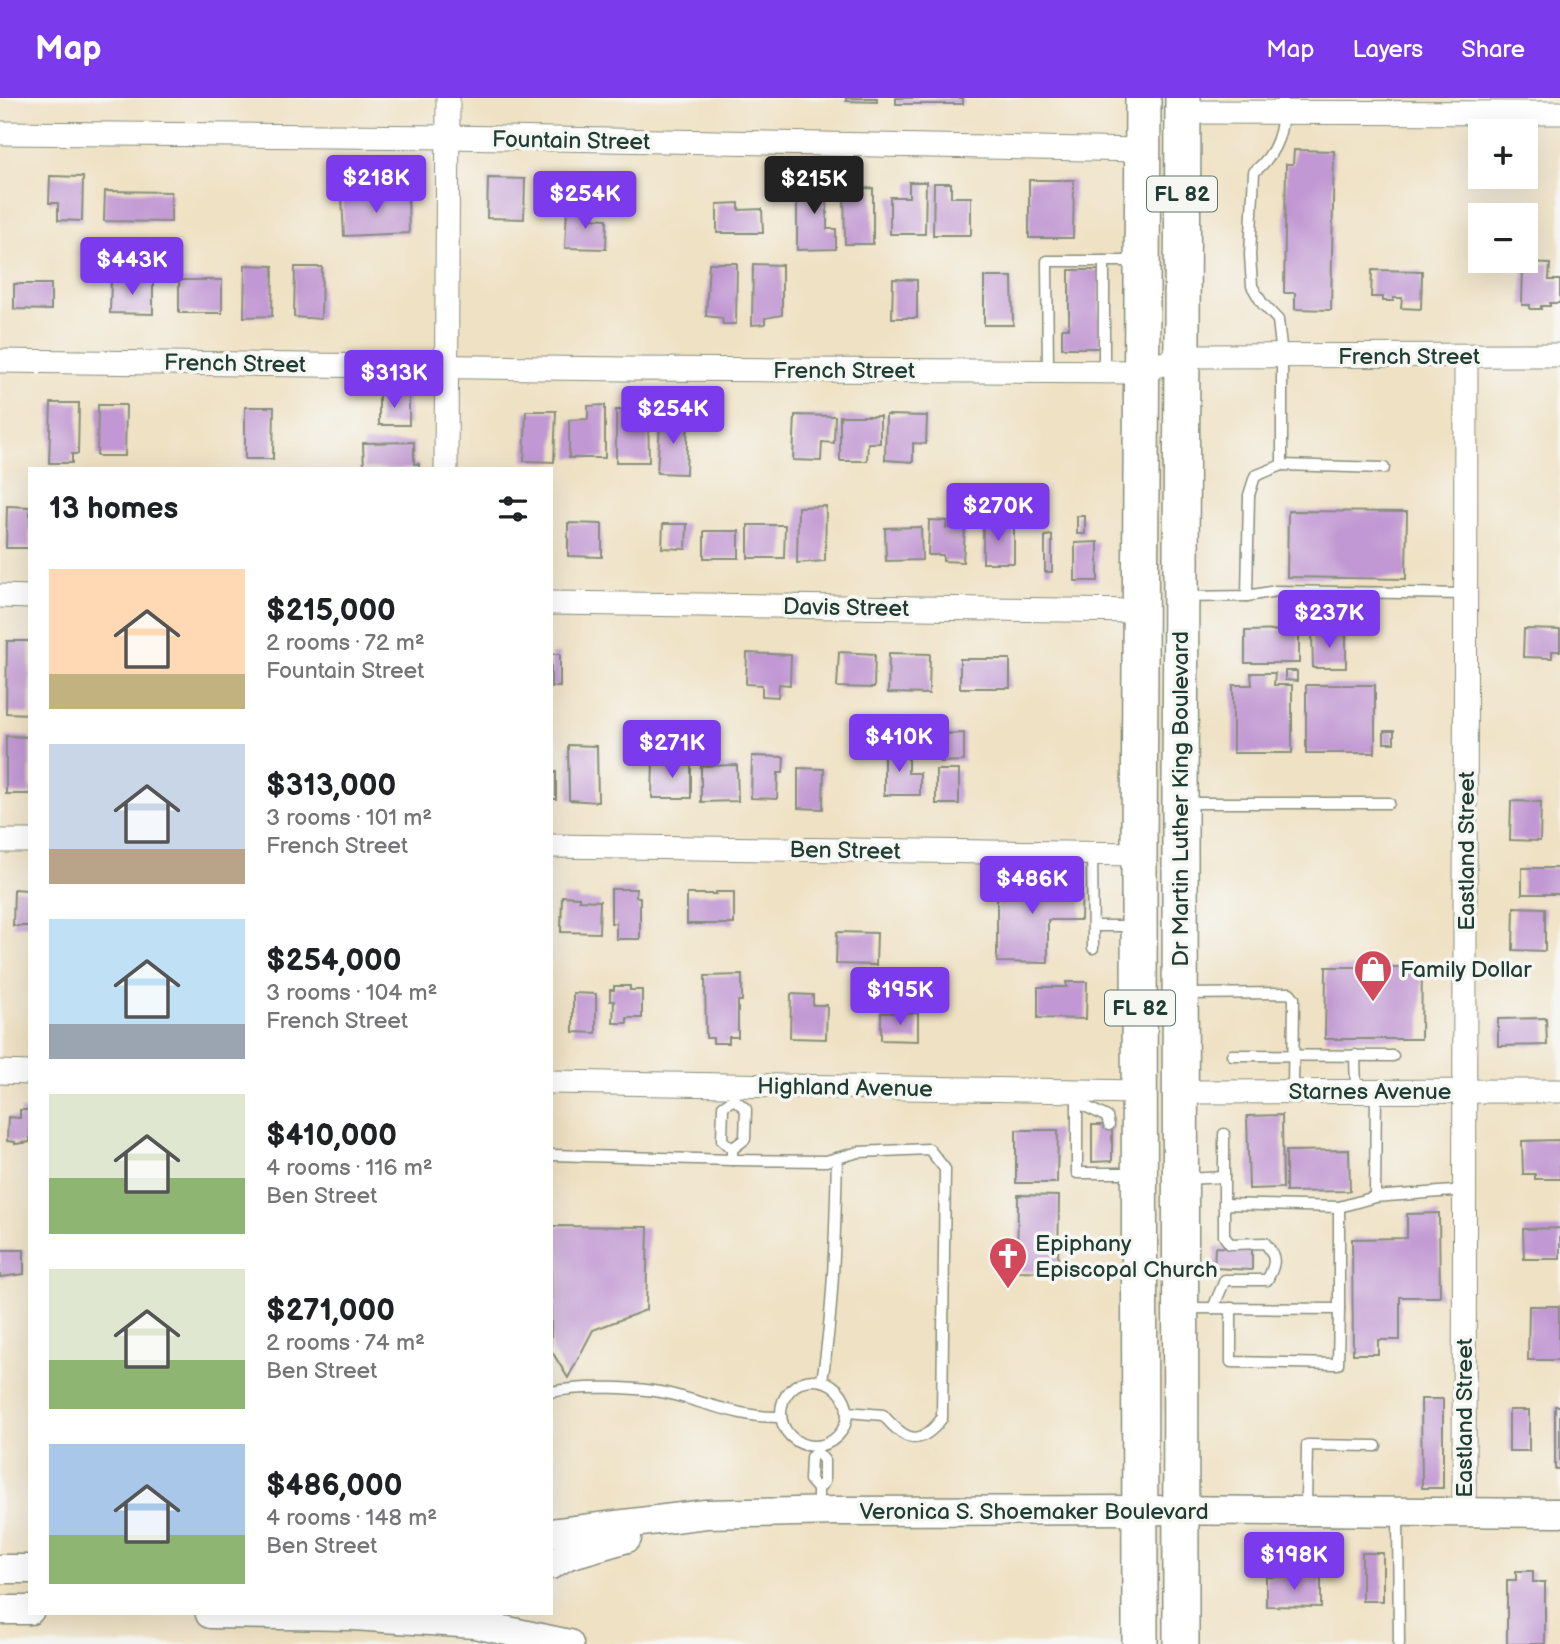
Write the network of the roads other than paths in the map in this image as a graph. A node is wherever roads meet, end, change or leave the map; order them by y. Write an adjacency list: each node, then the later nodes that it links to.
1 (448, 98): 7 (street)
2 (1143, 98): 8 (main road, FL 82)
3 (1183, 105): 4 (street); 14 (main road, Dr Martin Luther King Boulevard / FL 82)
4 (1284, 106): 5 (street); 12 (lane)
5 (1560, 113)
6 (0, 133): 7 (street, Fountain Street)
7 (447, 137): 8 (street, Fountain Street); 16 (street)
8 (1143, 150): 10 (main road, FL 82)
9 (1104, 261): 10 (lane); 17 (lane); 18 (lane)
10 (1142, 275): 19 (main road, Dr Martin Luther King Boulevard / FL 82)
11 (1560, 355): 13 (street, French Street)
12 (1282, 356): 13 (street, French Street); 14 (street, French Street); 20 (lane)
13 (1466, 356): 23 (street, Eastland Street)
14 (1181, 357): 19 (street, French Street); 27 (main road, Dr Martin Luther King Boulevard / FL 82)
15 (0, 360): 16 (street, French Street)
16 (447, 366): 17 (street, French Street); 21 (street)
17 (1048, 371): 18 (street, French Street)
18 (1104, 371): 19 (street, French Street)
19 (1141, 372): 29 (main road, Dr Martin Luther King Boulevard / FL 82)
20 (1282, 465): 22 (lane); 25 (lane)
21 (446, 467)
22 (1384, 468)
23 (1466, 594): 25 (lane); 51 (street, Eastland Street)
24 (0, 596): 26 (street)
25 (1247, 596): 27 (lane)
26 (28, 597)
27 (1180, 597): 30 (main road, Dr Martin Luther King Boulevard / FL 82)
28 (553, 603): 29 (street, Davis Street)
29 (1140, 611): 36 (main road, Dr Martin Luther King Boulevard / FL 82)
30 (1180, 803): 31 (lane); 41 (main road, Dr Martin Luther King Boulevard / FL 82)
31 (1389, 803)
32 (0, 841): 33 (street)
33 (28, 841)
34 (553, 846): 35 (street, Ben Street)
35 (1092, 853): 36 (street, Ben Street); 37 (lane)
36 (1139, 854): 38 (main road, Dr Martin Luther King Boulevard / FL 82)
37 (1093, 926): 38 (lane); 39 (lane)
38 (1139, 926): 40 (main road, Dr Martin Luther King Boulevard / FL 82)
39 (1093, 948)
40 (1141, 962): 54 (main road, Dr Martin Luther King Boulevard / FL 82); 55 (main road)
41 (1180, 994): 43 (lane); 55 (main road, Dr Martin Luther King Boulevard / FL 82)
42 (1232, 1055): 43 (lane)
43 (1293, 1055): 44 (lane); 49 (lane)
44 (1356, 1055): 45 (lane); 50 (lane)
45 (1393, 1056)
46 (0, 1072): 47 (street)
47 (28, 1073)
48 (553, 1082): 53 (street, Highland Avenue)
49 (1293, 1091): 50 (street, Starnes Avenue); 55 (street, Starnes Avenue)
50 (1366, 1091): 51 (street, Starnes Avenue); 67 (lane)
51 (1464, 1091): 52 (street, Starnes Avenue); 66 (street, Eastland Street)
52 (1560, 1091)
53 (735, 1092): 56 (street, Highland Avenue); 60 (lane); 60 (lane)
54 (1139, 1092): 56 (street, Highland Avenue); 59 (main road); 63 (main road, Dr Martin Luther King Boulevard / FL 82)
55 (1180, 1092): 59 (main road, Dr Martin Luther King Boulevard / FL 82)
56 (1077, 1096): 57 (lane); 63 (lane)
57 (1109, 1125)
58 (1224, 1133): 64 (lane)
59 (1180, 1144): 65 (main road, Dr Martin Luther King Boulevard / FL 82)
60 (732, 1154): 61 (lane); 62 (lane)
61 (553, 1155)
62 (837, 1158): 73 (lane); 75 (lane)
63 (1120, 1169): 80 (main road, Dr Martin Luther King Boulevard / FL 82)
64 (1224, 1177): 65 (lane); 68 (lane)
65 (1180, 1179): 70 (main road, Dr Martin Luther King Boulevard / FL 82)
66 (1466, 1190): 67 (lane); 86 (street, Eastland Street)
67 (1375, 1197): 69 (lane)
68 (1225, 1204): 69 (lane); 70 (lane)
69 (1339, 1207): 72 (lane)
70 (1197, 1308): 71 (lane); 81 (main road, Dr Martin Luther King Boulevard / FL 82)
71 (1231, 1308): 72 (lane); 72 (lane)
72 (1339, 1309)
73 (822, 1381): 75 (lane); 76 (lane)
74 (553, 1392): 76 (lane)
75 (848, 1412): 78 (lane)
76 (781, 1417): 78 (lane)
77 (1376, 1446): 82 (lane)
78 (817, 1449): 79 (lane)
79 (818, 1501): 80 (street, Veronica S. Shoemaker Boulevard); 85 (street, Veronica S. Shoemaker Boulevard)
80 (1140, 1510): 81 (street, Veronica S. Shoemaker Boulevard); 95 (main road, Dr Martin Luther King Boulevard / FL 82)
81 (1181, 1511): 82 (street, Veronica S. Shoemaker Boulevard); 96 (main road, Dr Martin Luther King Boulevard / FL 82)
82 (1306, 1512): 83 (street, Veronica S. Shoemaker Boulevard)
83 (1398, 1513): 86 (street, Veronica S. Shoemaker Boulevard); 97 (lane)
84 (1560, 1513): 86 (street, Veronica S. Shoemaker Boulevard)
85 (706, 1514): 87 (street, Veronica S. Shoemaker Boulevard); 88 (street)
86 (1464, 1514)
87 (553, 1533)
88 (553, 1564)
89 (0, 1569): 90 (street)
90 (28, 1569)
91 (0, 1610): 92 (street)
92 (28, 1610)
93 (282, 1615): 94 (street)
94 (551, 1632)
95 (1140, 1644)
96 (1181, 1644)
97 (1399, 1644)

